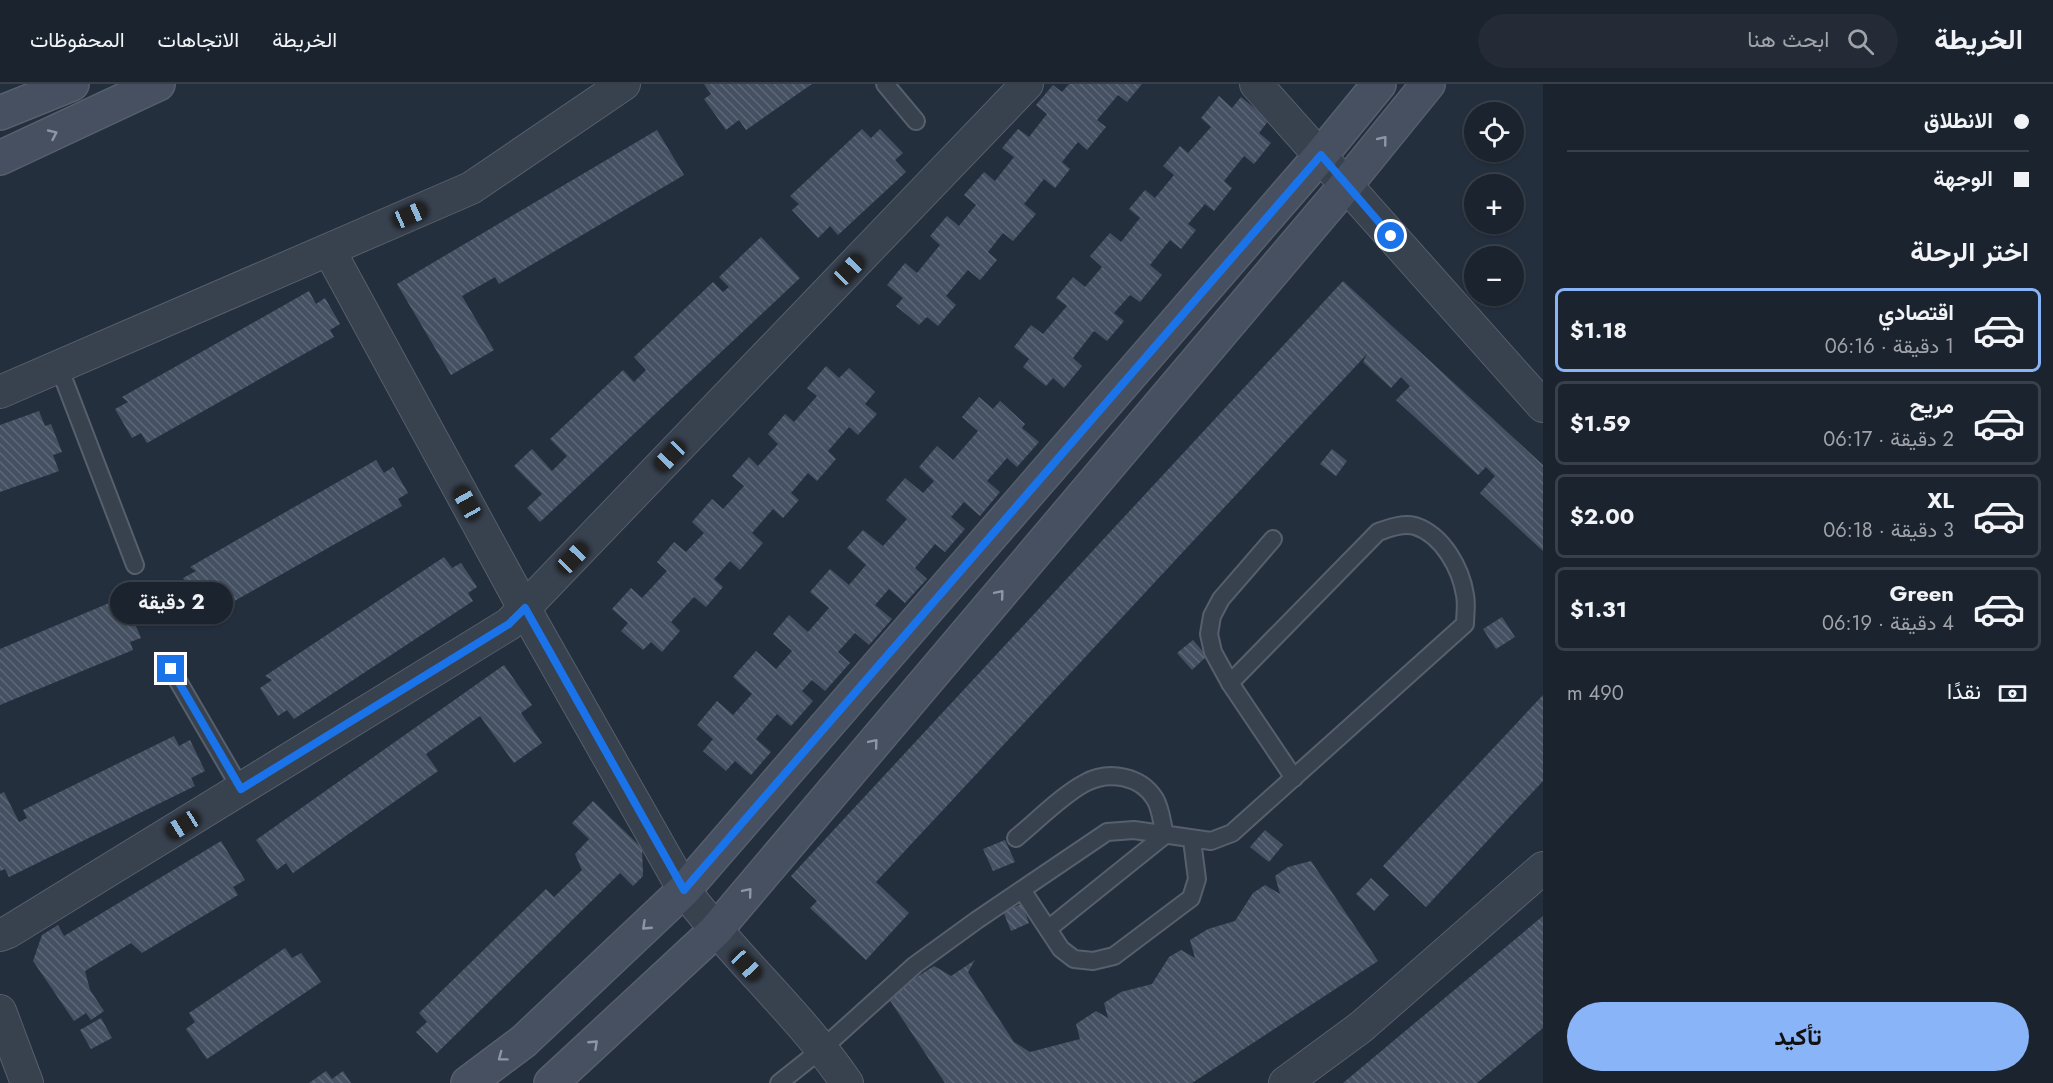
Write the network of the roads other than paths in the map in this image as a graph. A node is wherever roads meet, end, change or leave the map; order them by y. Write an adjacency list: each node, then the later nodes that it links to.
1 (72, 84): 9 (street)
2 (158, 84): 12 (street, one-way to 2)
3 (624, 84): 14 (street)
4 (885, 84): 10 (lane)
5 (1028, 84): 20 (street)
6 (1256, 84): 11 (street)
7 (1379, 84): 11 (street)
8 (1428, 84): 13 (street, one-way to 8)
9 (0, 113)
10 (916, 121)
11 (1321, 155): 13 (street); 29 (street)
12 (0, 158)
13 (1346, 185): 17 (street); 32 (street, one-way to 13)
14 (329, 250): 15 (street); 20 (street)
15 (59, 367): 16 (street); 19 (lane)
16 (0, 392)
17 (1543, 406)
18 (1273, 539): 22 (lane)
19 (135, 565)
20 (525, 608): 24 (street); 29 (street)
21 (171, 669): 24 (lane)
22 (1230, 683): 23 (lane); 23 (lane)
23 (1294, 778): 27 (lane)
24 (241, 789): 33 (street)
25 (1166, 835): 26 (lane); 27 (lane); 30 (lane); 31 (lane)
26 (1016, 838)
27 (1192, 840): 31 (lane)
28 (1543, 868): 41 (street)
29 (684, 890): 32 (street); 37 (street, one-way to 37)
30 (1022, 890): 31 (lane); 35 (lane)
31 (1048, 929)
32 (715, 931): 35 (street); 38 (street, one-way to 32)
33 (0, 935)
34 (0, 1011): 36 (street)
35 (823, 1048): 39 (lane); 40 (street)
36 (27, 1083)
37 (468, 1083)
38 (551, 1083)
39 (779, 1083)
40 (847, 1083)
41 (1285, 1083)

